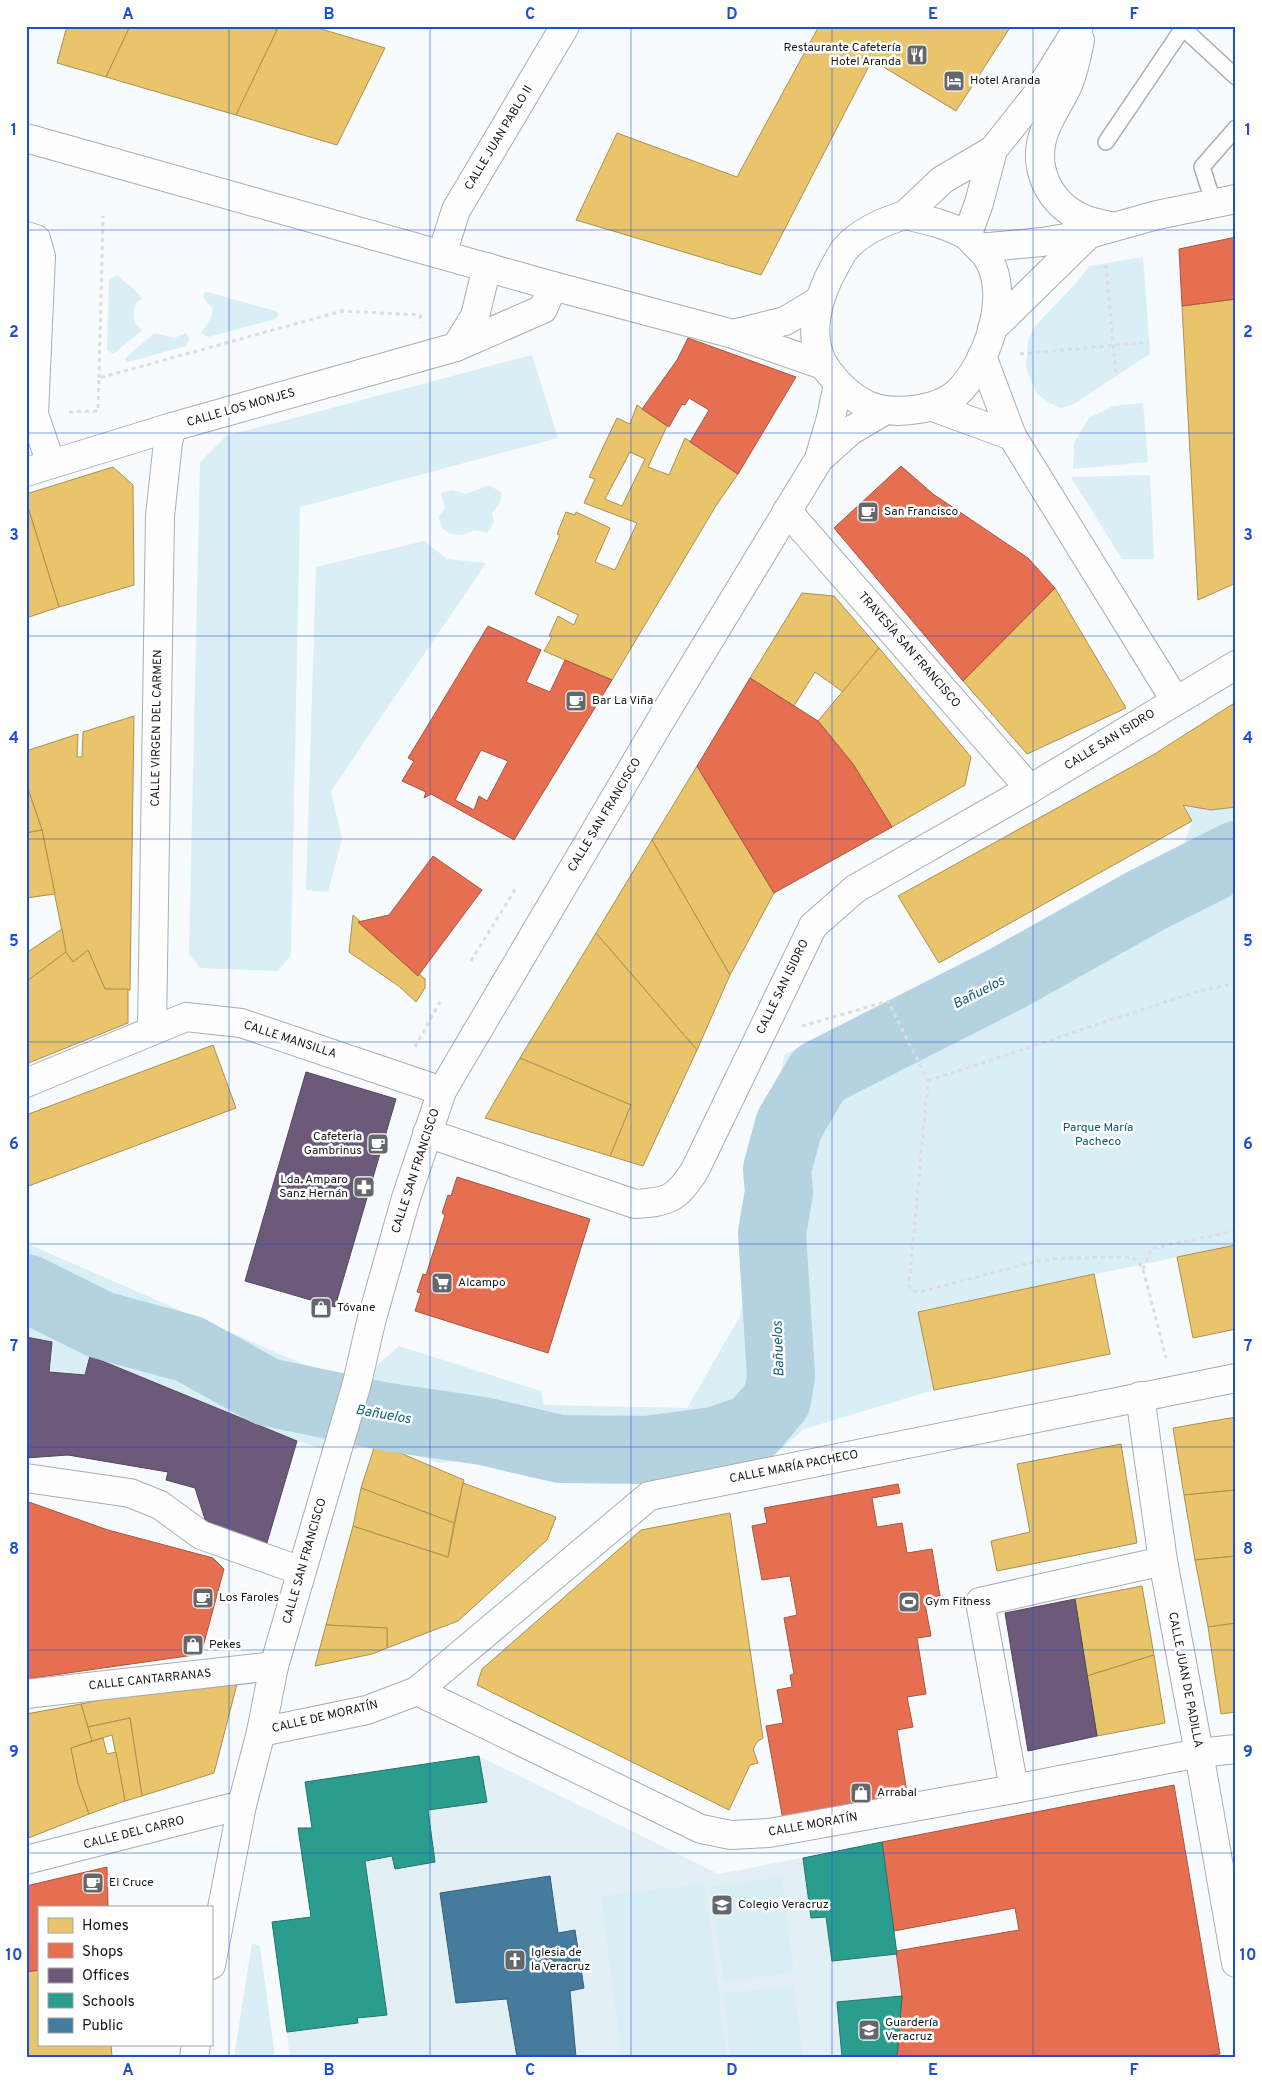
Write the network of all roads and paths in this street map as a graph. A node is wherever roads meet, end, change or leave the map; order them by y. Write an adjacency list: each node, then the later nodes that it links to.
1 (565, 26): 15 (street, CALLE JUAN PABLO II)
2 (1079, 26): 8 (street)
3 (1084, 26): 12 (street)
4 (1236, 76): 7 (lane)
5 (1236, 128): 9 (lane)
6 (26, 138): 15 (street)
7 (1106, 142)
8 (993, 150): 10 (street); 14 (street)
9 (1225, 202): 12 (street)
10 (905, 215): 14 (street); 18 (street)
11 (103, 216): 28 (path)
12 (1102, 230): 14 (street); 19 (street); 23 (path)
13 (31, 237): 35 (street)
14 (973, 242): 19 (street)
15 (442, 254): 16 (street)
16 (487, 267): 17 (street); 24 (street)
17 (554, 286): 21 (street); 24 (street, CALLE LOS MONJES)
18 (820, 300): 21 (street); 26 (street)
19 (992, 329): 25 (street)
20 (424, 330): 28 (path)
21 (733, 334): 26 (street)
22 (1149, 342): 23 (path)
23 (1113, 346): 25 (path); 27 (path)
24 (456, 347): 32 (street, CALLE LOS MONJES)
25 (982, 356): 29 (street); 33 (street)
26 (831, 374): 30 (street); 34 (street, CALLE SAN FRANCISCO)
27 (1116, 376)
28 (98, 378): 31 (path)
29 (933, 407): 30 (street); 33 (street)
30 (884, 411): 34 (street, CALLE SAN FRANCISCO)
31 (63, 412)
32 (172, 427): 35 (street, CALLE LOS MONJES); 44 (street, CALLE VIRGEN DEL CARMEN)
33 (1012, 436): 38 (street)
34 (819, 459): 36 (street, CALLE SAN FRANCISCO)
35 (38, 468)
36 (787, 511): 39 (street, TRAVESÍA SAN FRANCISCO); 49 (street, CALLE SAN FRANCISCO)
37 (1236, 665): 38 (street, CALLE SAN ISIDRO)
38 (1175, 700): 39 (street, CALLE SAN ISIDRO)
39 (1030, 789): 45 (street, CALLE SAN ISIDRO)
40 (516, 888): 41 (path)
41 (471, 961)
42 (1236, 982): 47 (path)
43 (440, 1002): 46 (path)
44 (152, 1031): 48 (street, CALLE MANSILLA); 49 (street, CALLE MANSILLA)
45 (758, 1040): 47 (path); 50 (street, CALLE SAN ISIDRO)
46 (412, 1052)
47 (928, 1081): 52 (path)
48 (26, 1083)
49 (442, 1091): 50 (street, CALLE SAN FRANCISCO)
50 (427, 1133): 58 (street, CALLE SAN FRANCISCO)
51 (1236, 1231): 52 (path)
52 (1142, 1269): 54 (path)
53 (1236, 1378): 54 (street, CALLE MARÍA PACHECO)
54 (1175, 1391): 55 (street, CALLE MARÍA PACHECO)
55 (1140, 1396): 57 (street, CALLE JUAN DE PADILLA); 60 (street, CALLE MARÍA PACHECO)
56 (26, 1478): 58 (street)
57 (1162, 1561): 64 (street, CALLE JUAN DE PADILLA); 65 (street)
58 (301, 1571): 59 (street, CALLE SAN FRANCISCO)
59 (274, 1666): 61 (street, CALLE CANTARRANAS); 62 (street, CALLE SAN FRANCISCO)
60 (418, 1691): 62 (street, CALLE DE MORATÍN); 65 (street, CALLE MORATÍN)
61 (26, 1694)
62 (261, 1732): 66 (street, CALLE SAN FRANCISCO)
63 (1236, 1749): 64 (street, CALLE MORATÍN)
64 (1199, 1753): 65 (street, CALLE MORATÍN); 69 (street, CALLE JUAN DE PADILLA)
65 (1014, 1789)
66 (242, 1805): 67 (street, CALLE DEL CARRO); 68 (street, CALLE SAN FRANCISCO)
67 (26, 1860)
68 (212, 1960)
69 (1236, 1963)

